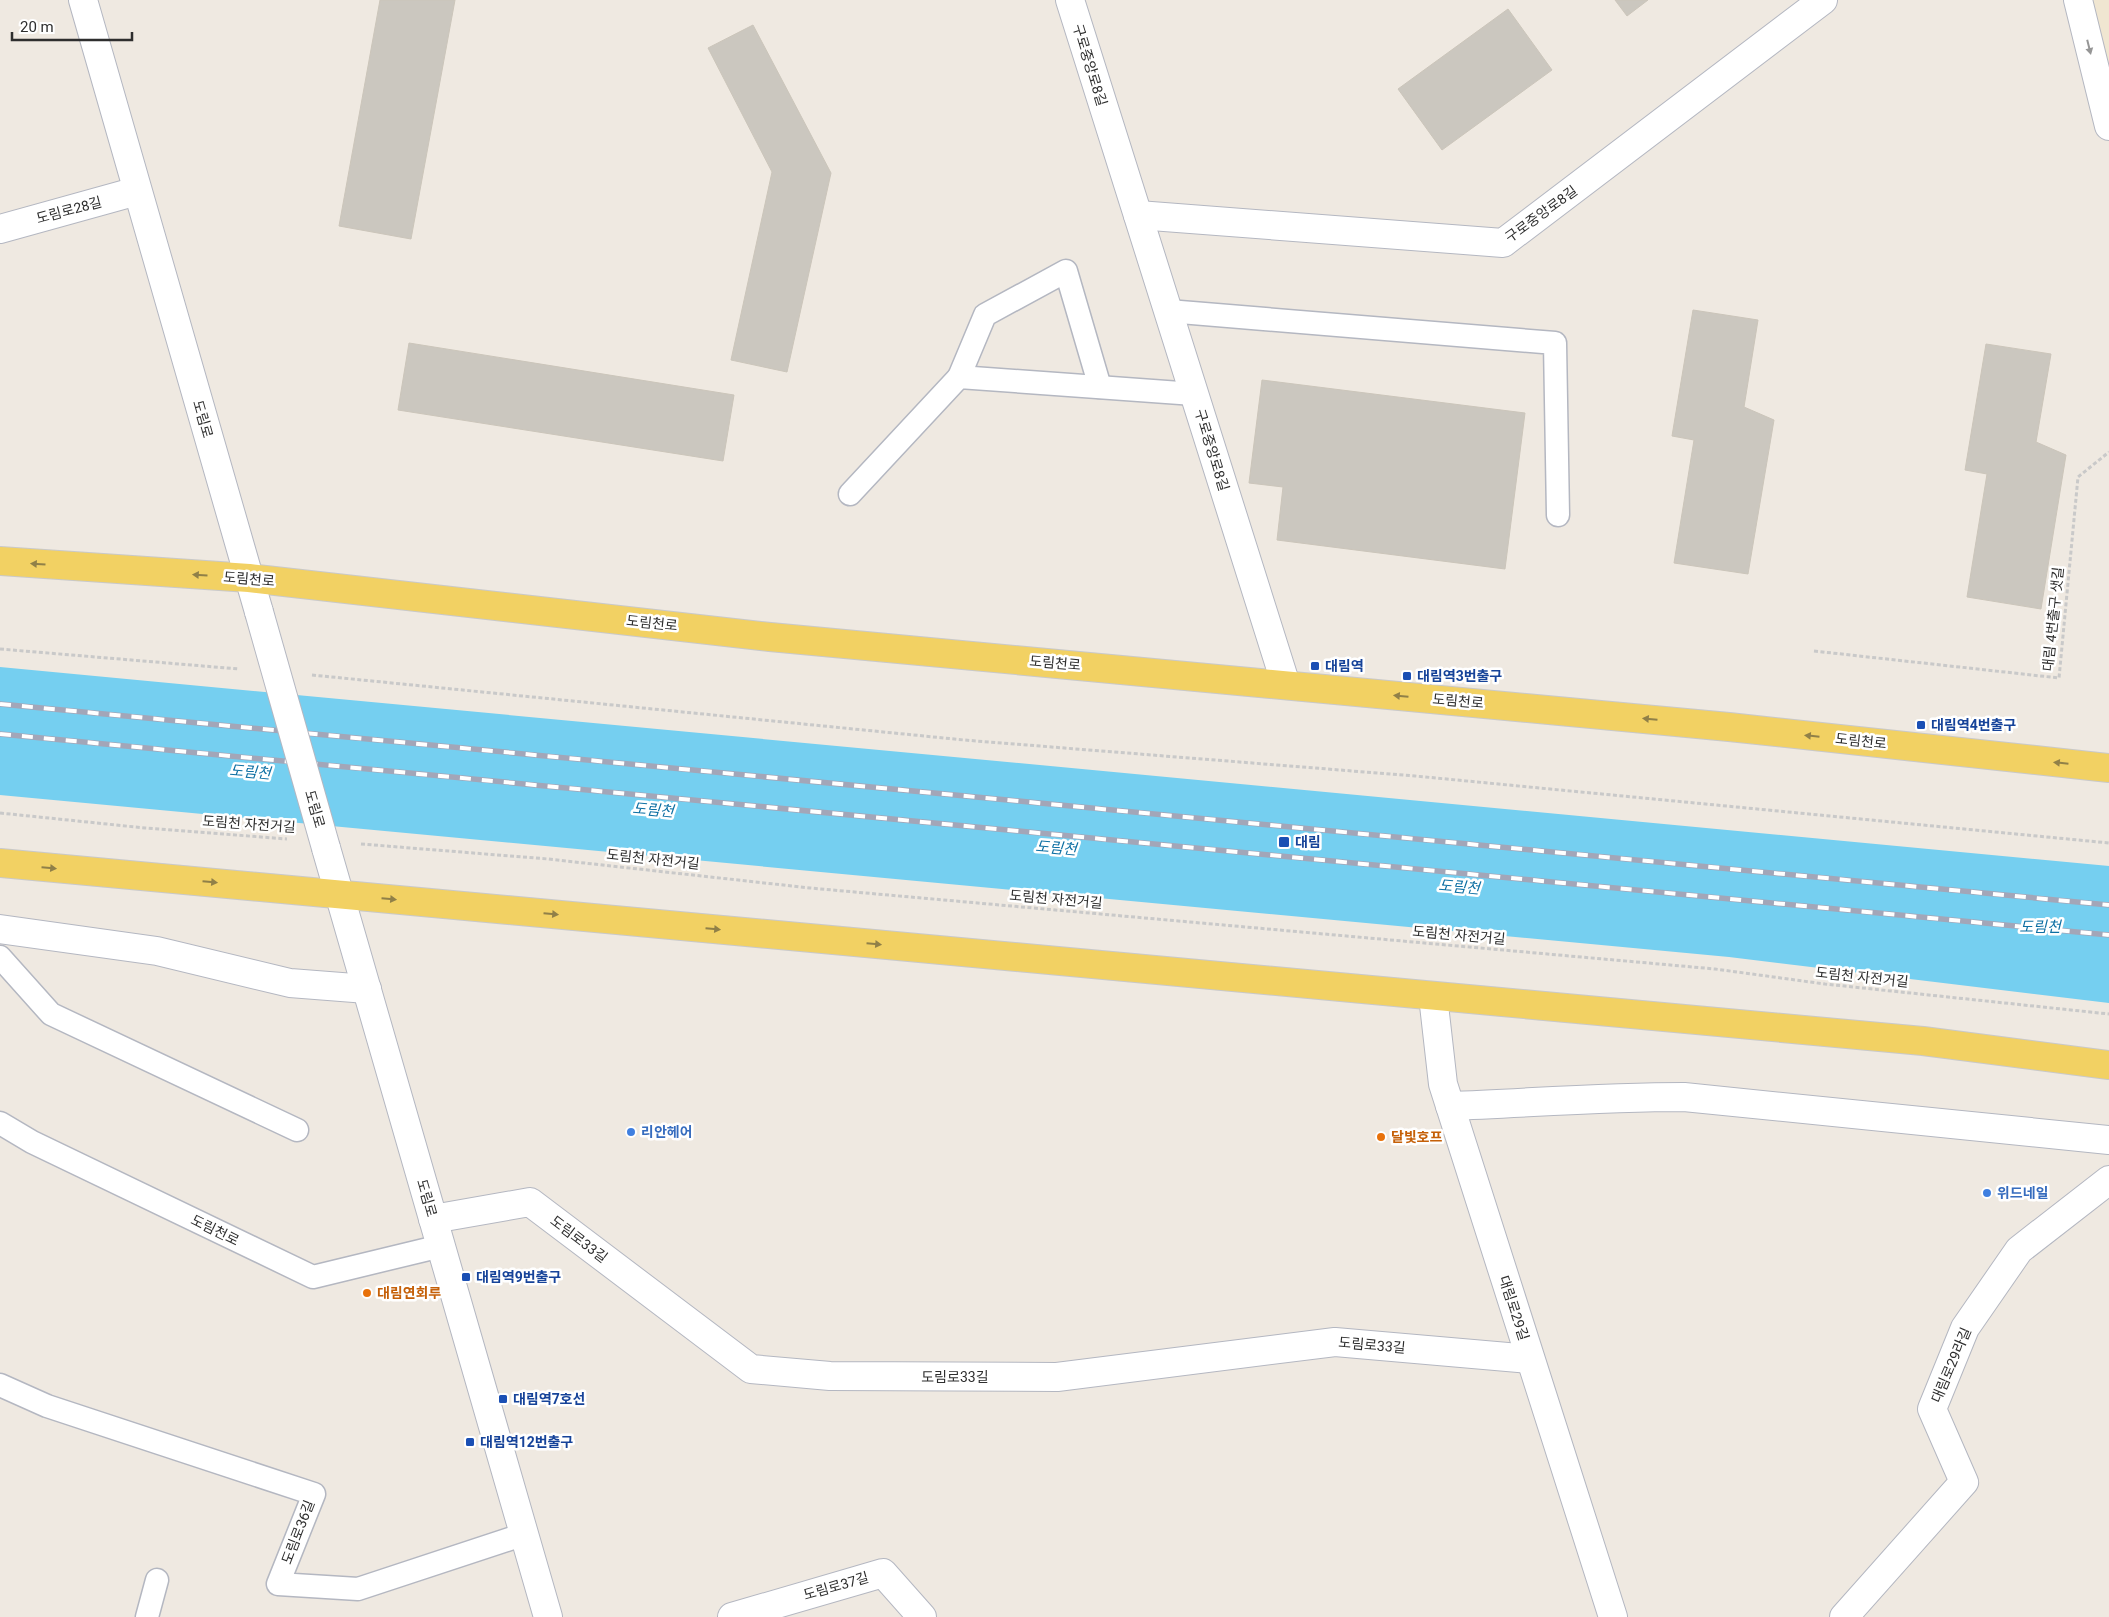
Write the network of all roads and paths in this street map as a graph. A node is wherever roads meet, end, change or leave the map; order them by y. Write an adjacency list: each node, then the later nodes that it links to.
1 (83, 0): 6 (street, 도림로)
2 (1070, 0): 7 (street, 구로중앙로8길)
3 (1823, 0): 7 (street, 구로중앙로8길)
4 (2078, 0): 5 (street, one-way to 5)
5 (2109, 126)
6 (138, 191): 8 (street, 도림로28길); 17 (street, 도림로)
7 (1138, 215): 9 (street, 구로중앙로8길)
8 (0, 229)
9 (1168, 311): 12 (street, 구로중앙로8길); 15 (lane)
10 (959, 377): 11 (lane); 11 (lane); 14 (lane)
11 (1100, 387): 12 (lane)
12 (1194, 394): 22 (street, 구로중앙로8길)
13 (2109, 452): 19 (path, 대림 4번출구 샛길)
14 (850, 494)
15 (1558, 515)
16 (0, 561): 17 (main road, 도림천로, one-way to 16)
17 (249, 578): 22 (main road, 도림천로); 27 (street, 도림로, bridge)
18 (0, 649): 20 (path)
19 (1814, 651)
20 (248, 670)
21 (307, 675): 26 (path)
22 (1286, 685): 23 (main road, 도림천로, one-way to 22)
23 (2109, 768)
24 (0, 813): 25 (path, 도림천 자전거길)
25 (292, 839)
26 (2109, 843)
27 (338, 846): 29 (street, 도림로); 34 (path, 도림천 자전거길)
28 (0, 864): 29 (main road, one-way to 29)
29 (340, 894): 32 (street, 도림로); 33 (main road, one-way to 33)
30 (0, 929): 32 (street)
31 (0, 957): 38 (lane)
32 (367, 989): 41 (street, 도림로)
33 (1433, 996): 35 (main road); 36 (street, 대림로29길)
34 (2109, 1014)
35 (2109, 1065)
36 (1450, 1106): 39 (street); 43 (street, 대림로29길)
37 (0, 1123): 42 (lane, 도림천로)
38 (297, 1130)
39 (2109, 1140)
40 (2109, 1180): 52 (street, 대림로29라길)
41 (433, 1219): 42 (street, 도림로); 43 (street, 도림로33길)
42 (441, 1246): 45 (street, 도림로)
43 (1530, 1359): 51 (street, 대림로29길)
44 (0, 1385): 45 (lane, 도림로36길)
45 (525, 1534): 48 (street, 도림로)
46 (156, 1580): 47 (lane)
47 (147, 1617)
48 (548, 1617)
49 (732, 1617): 50 (street, 도림로37길)
50 (922, 1617)
51 (1614, 1617)
52 (1844, 1617)

